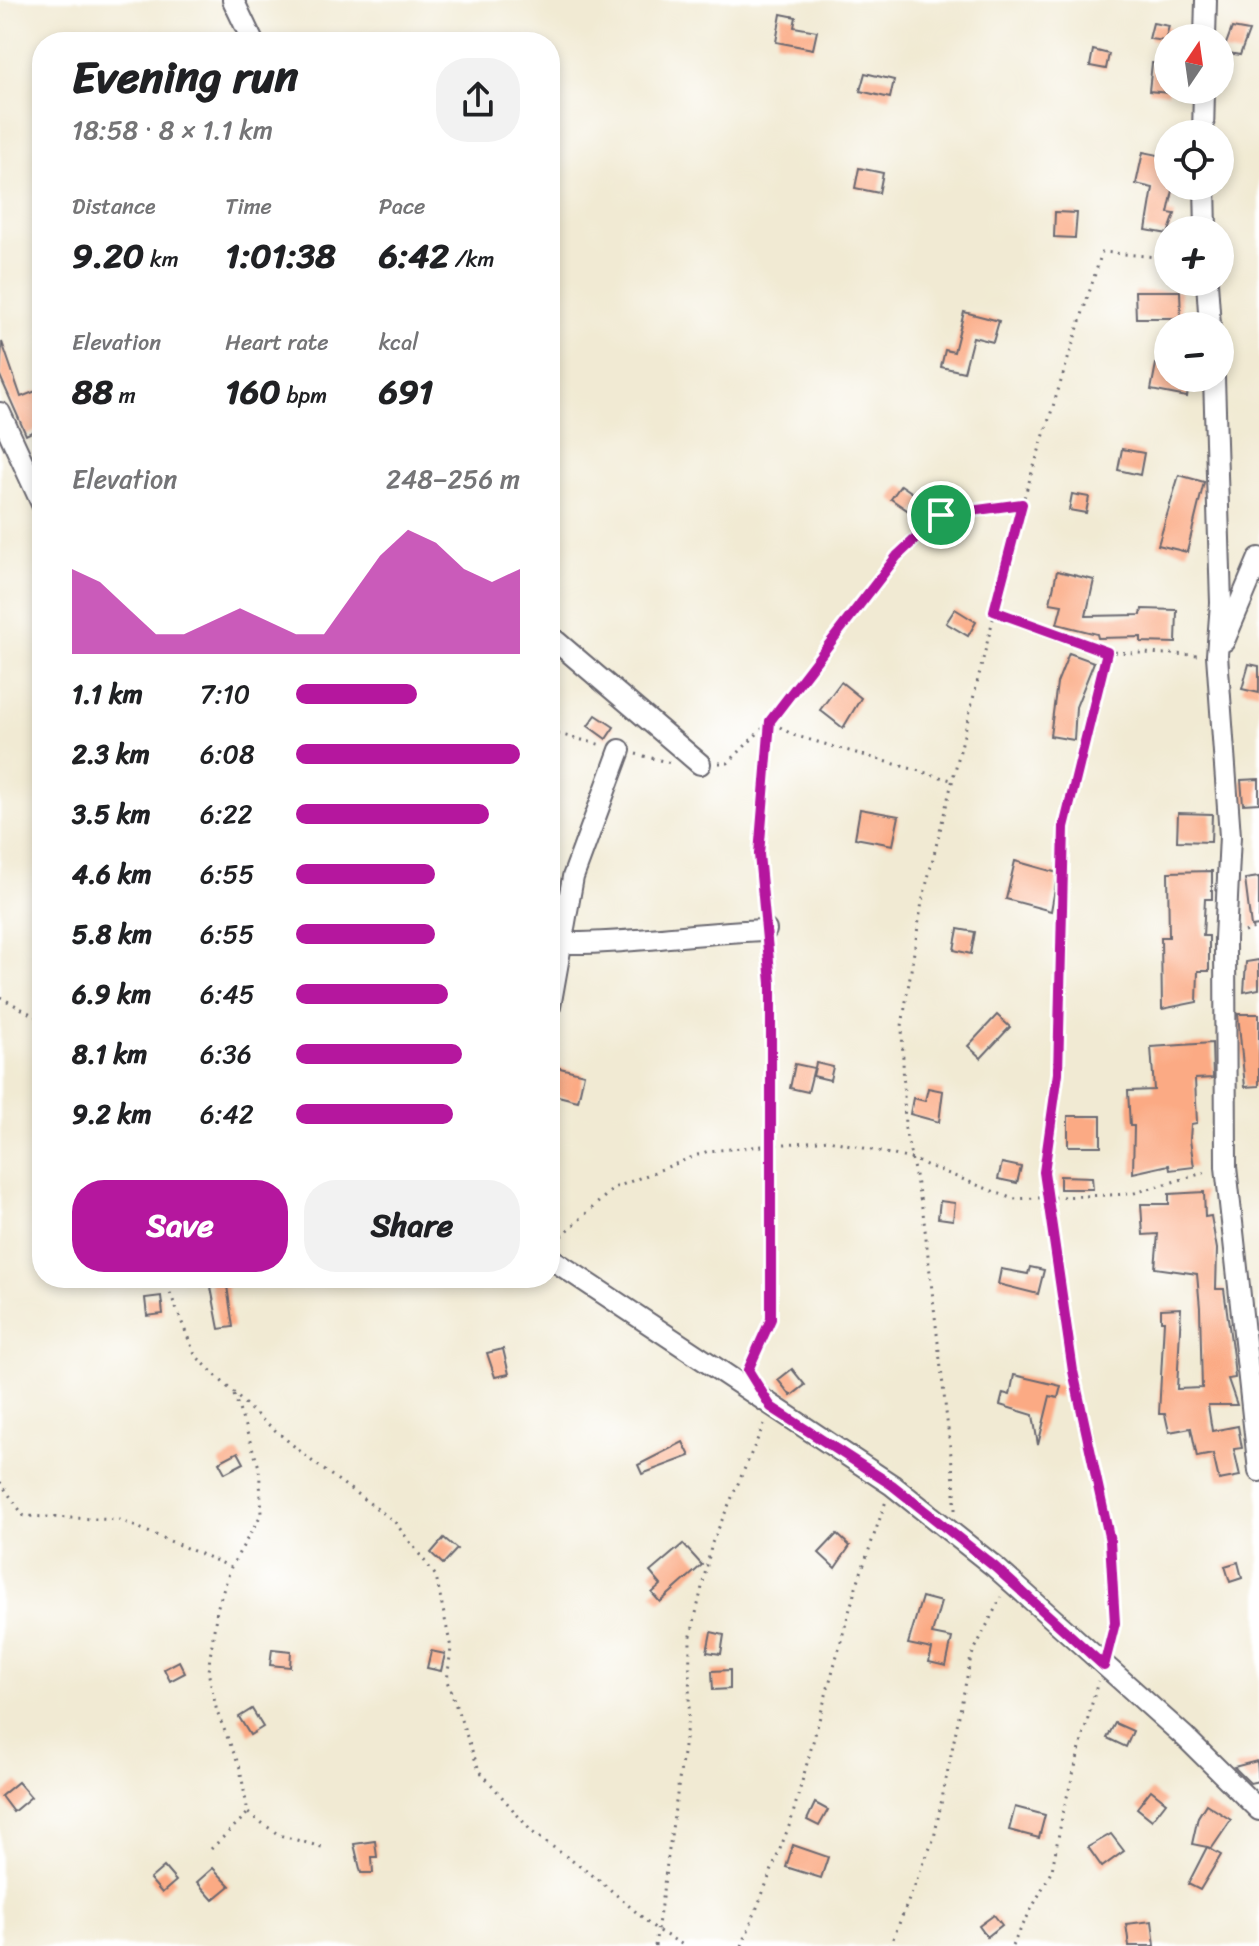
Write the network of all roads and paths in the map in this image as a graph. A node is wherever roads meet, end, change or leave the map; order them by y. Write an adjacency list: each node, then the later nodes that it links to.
1 (233, 0): 4 (street)
2 (1206, 0): 3 (street)
3 (1205, 24)
4 (248, 32)
5 (1154, 257): 9 (path)
6 (1214, 392): 14 (street)
7 (0, 413): 8 (street)
8 (32, 482)
9 (1022, 504): 11 (path); 15 (path)
10 (1259, 558): 14 (street)
11 (994, 611): 13 (path); 19 (path)
12 (560, 645): 18 (street)
13 (1107, 652): 14 (path); 28 (path)
14 (1217, 655): 27 (street)
15 (770, 721): 18 (path); 19 (path); 20 (path)
16 (560, 735): 17 (path)
17 (620, 750): 18 (path); 21 (street)
18 (700, 764)
19 (951, 780): 26 (path)
20 (766, 930): 21 (street); 25 (path)
21 (562, 943): 22 (street)
22 (560, 954)
23 (0, 997): 24 (path)
24 (32, 1015)
25 (769, 1146): 26 (path); 29 (path); 32 (path)
26 (911, 1159): 28 (path); 38 (path)
27 (1226, 1167): 28 (path); 35 (street)
28 (1047, 1196): 41 (path)
29 (560, 1238)
30 (560, 1265): 34 (street)
31 (168, 1288): 33 (path)
32 (748, 1370)
33 (232, 1392): 39 (path); 46 (path)
34 (771, 1407): 37 (street); 46 (path)
35 (1259, 1471)
36 (0, 1482): 39 (path)
37 (892, 1485): 38 (street); 49 (path)
38 (954, 1533): 40 (street)
39 (231, 1567): 43 (path)
40 (1009, 1580): 41 (street); 50 (path)
41 (1104, 1666): 42 (street); 51 (path)
42 (1259, 1810)
43 (248, 1813): 44 (path); 45 (path)
44 (325, 1848)
45 (211, 1849)
46 (657, 1930): 47 (path); 48 (path)
47 (655, 1946)
48 (685, 1946)
49 (742, 1946)
50 (890, 1946)
51 (1012, 1946)

